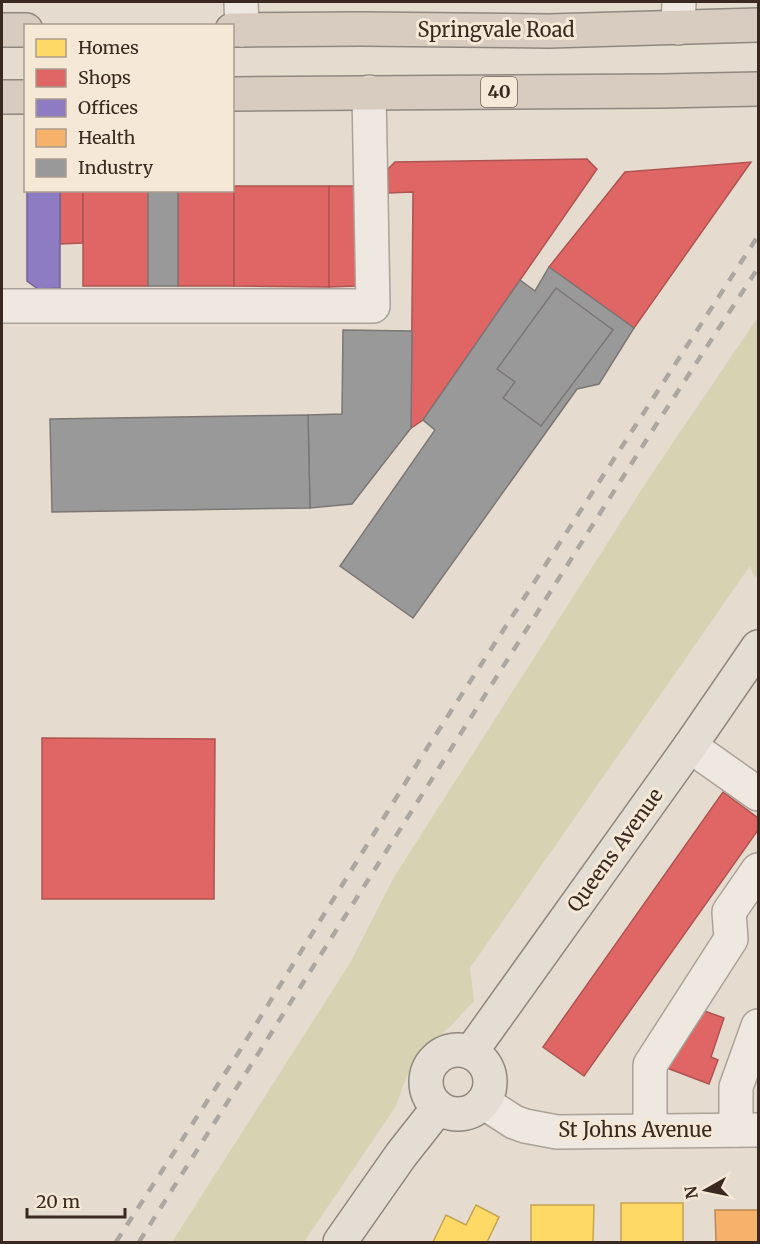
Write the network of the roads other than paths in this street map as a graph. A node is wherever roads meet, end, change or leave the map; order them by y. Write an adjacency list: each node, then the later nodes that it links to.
1 (678, 15): 2 (highway, Springvale Road); 3 (highway, Springvale Road)
2 (239, 21)
3 (759, 26)
4 (2, 30): 5 (highway)
5 (24, 30)
6 (759, 88): 7 (highway, 40)
7 (369, 92): 8 (highway, 40); 11 (street)
8 (234, 94)
9 (2, 97): 10 (highway)
10 (24, 97)
11 (2, 306)
12 (759, 647): 13 (main road, Queens Avenue)
13 (690, 746): 14 (street); 17 (main road, Queens Avenue)
14 (759, 794)
15 (759, 870): 20 (street)
16 (759, 1026): 21 (street)
17 (471, 1052): 18 (main road); 19 (main road)
18 (483, 1102): 19 (main road); 20 (street, St Johns Avenue)
19 (438, 1108): 22 (main road)
20 (650, 1130): 21 (street, St Johns Avenue)
21 (747, 1130)
22 (340, 1242)

